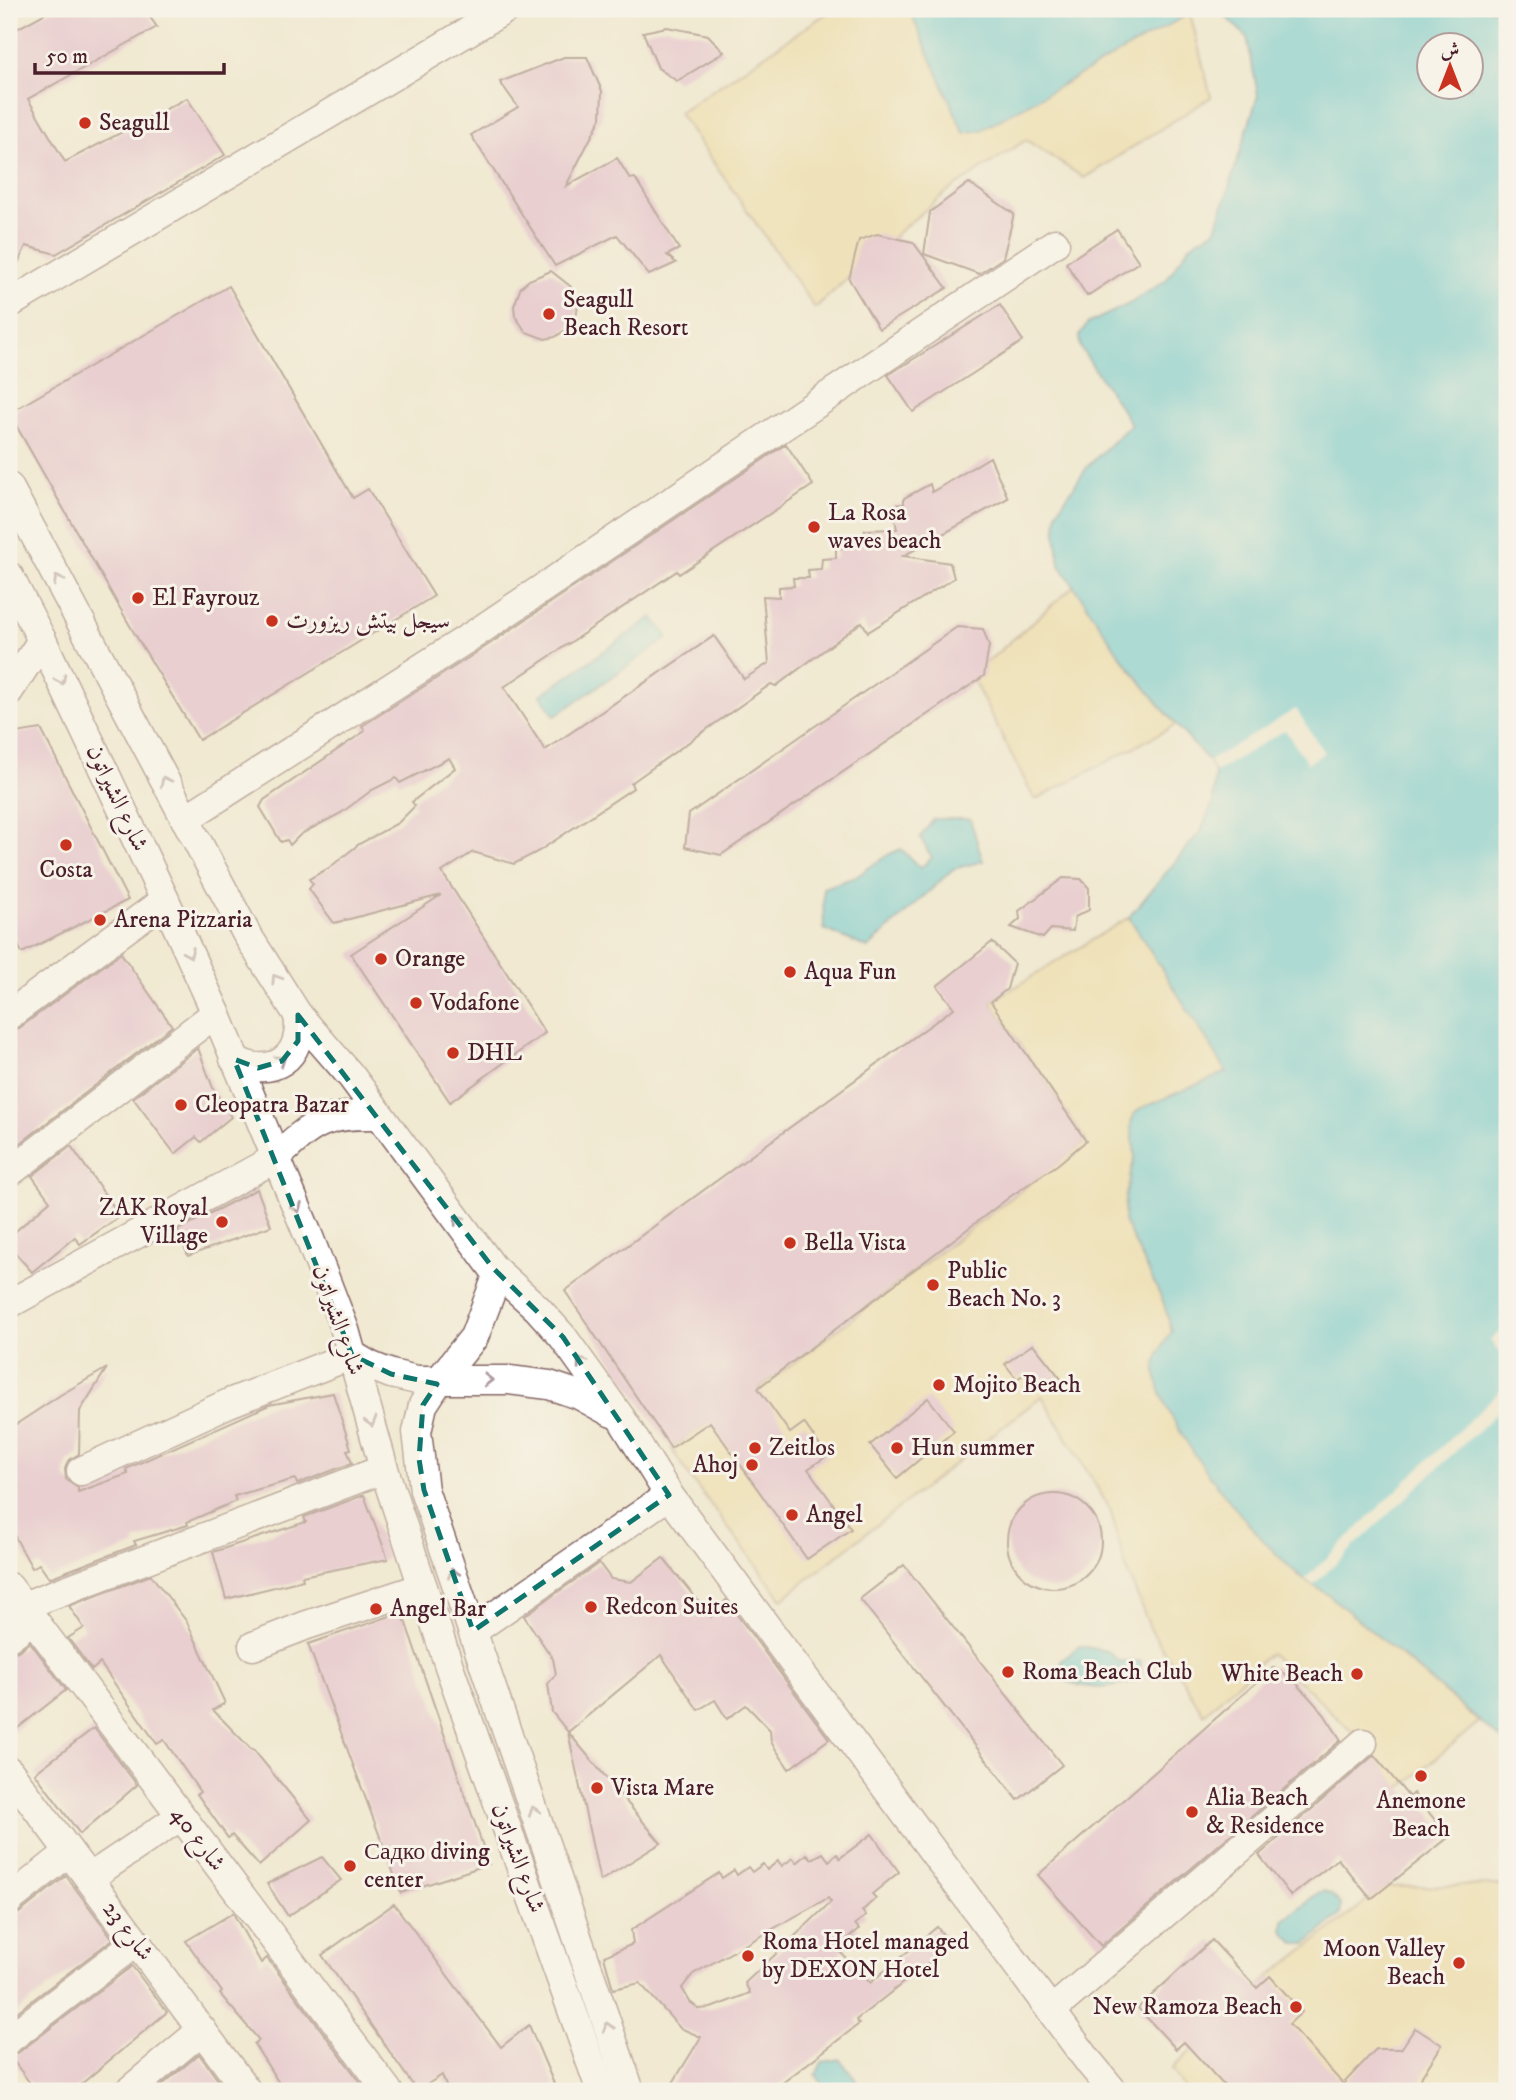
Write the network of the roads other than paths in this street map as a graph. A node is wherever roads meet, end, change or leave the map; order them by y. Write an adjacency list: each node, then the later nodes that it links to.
1 (506, 9): 3 (street)
2 (1055, 243): 8 (street)
3 (9, 304)
4 (9, 486): 8 (street, شارع الشيراتون, one-way to 4)
5 (9, 576): 6 (street, شارع الشيراتون)
6 (42, 640): 7 (street); 9 (street, شارع الشيراتون, one-way to 9)
7 (9, 691)
8 (186, 819): 12 (street, شارع الشيراتون, one-way to 8)
9 (165, 900): 10 (street, شارع الشيراتون, one-way to 10); 11 (street)
10 (216, 1013): 13 (street, شارع الشيراتون); 16 (street)
11 (9, 1015)
12 (298, 1015): 13 (street, one-way to 12); 14 (street, شارع الشيراتون)
13 (234, 1059): 15 (street, شارع الشيراتون)
14 (379, 1115): 15 (street); 17 (street, شارع الشيراتون, one-way to 14)
15 (276, 1158): 18 (street); 19 (street, شارع الشيراتون, one-way to 19)
16 (9, 1173)
17 (498, 1274): 20 (street, شارع الشيراتون); 21 (street, شارع الشيراتون, one-way to 17)
18 (9, 1304)
19 (352, 1354): 20 (street); 22 (street, شارع الشيراتون, one-way to 22); 23 (street)
20 (440, 1379): 21 (street, one-way to 21); 27 (street, شارع الشيراتون, one-way to 20)
21 (621, 1418): 24 (street, شارع الشيراتون)
22 (384, 1469): 25 (street, شارع الشيراتون); 26 (street)
23 (81, 1471)
24 (669, 1495): 27 (street); 37 (street, شارع الشيراتون)
25 (423, 1587): 29 (street); 43 (street, شارع الشيراتون)
26 (21, 1604): 28 (street); 32 (street, شارع 40)
27 (473, 1631): 44 (street, شارع الشيراتون, one-way to 27)
28 (9, 1637)
29 (253, 1646)
30 (1363, 1743): 37 (street)
31 (9, 1771): 33 (street, شارع 23)
32 (181, 1816): 34 (street); 42 (street, شارع 40)
33 (69, 1852): 34 (street, شارع 23); 35 (street)
34 (89, 1878): 36 (street, شارع 23)
35 (9, 1900)
36 (136, 1942): 38 (street, شارع 23); 39 (street)
37 (1051, 2011): 45 (street, شارع الشيراتون)
38 (201, 2030): 40 (street); 41 (street, شارع 23)
39 (9, 2039)
40 (129, 2091)
41 (247, 2091)
42 (388, 2091)
43 (601, 2091)
44 (630, 2091)
45 (1113, 2091)

